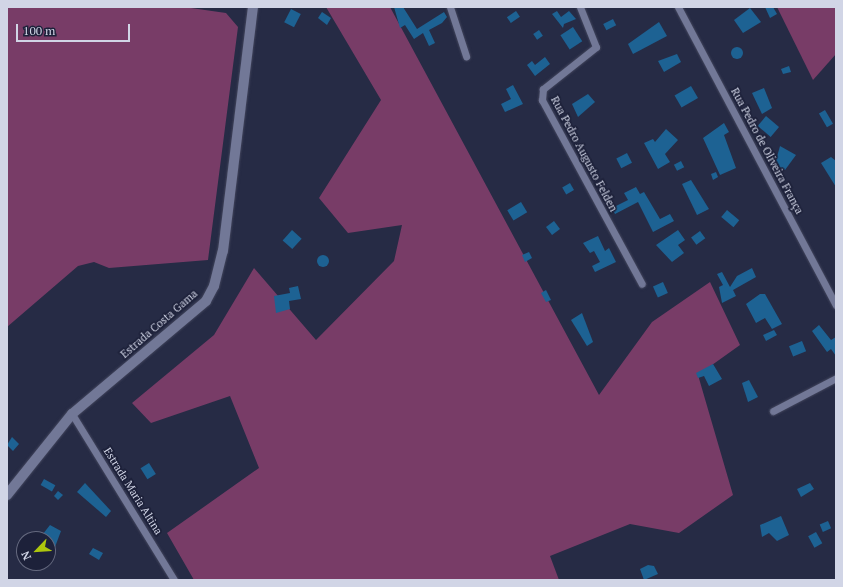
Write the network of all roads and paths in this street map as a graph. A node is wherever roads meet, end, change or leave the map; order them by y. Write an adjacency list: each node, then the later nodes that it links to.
1 (252, 7): 10 (main road, Estrada Costa Gama)
2 (450, 7): 5 (street)
3 (580, 7): 6 (street, Rua Pedro Augusto Felden)
4 (678, 7): 7 (street, Rua Pedro de Oliveira França)
5 (466, 56)
6 (642, 284)
7 (836, 305)
8 (836, 378): 9 (street)
9 (773, 411)
10 (72, 414): 11 (main road, Estrada Costa Gama); 12 (street, Estrada Maria Altina)
11 (7, 495)
12 (174, 580)

